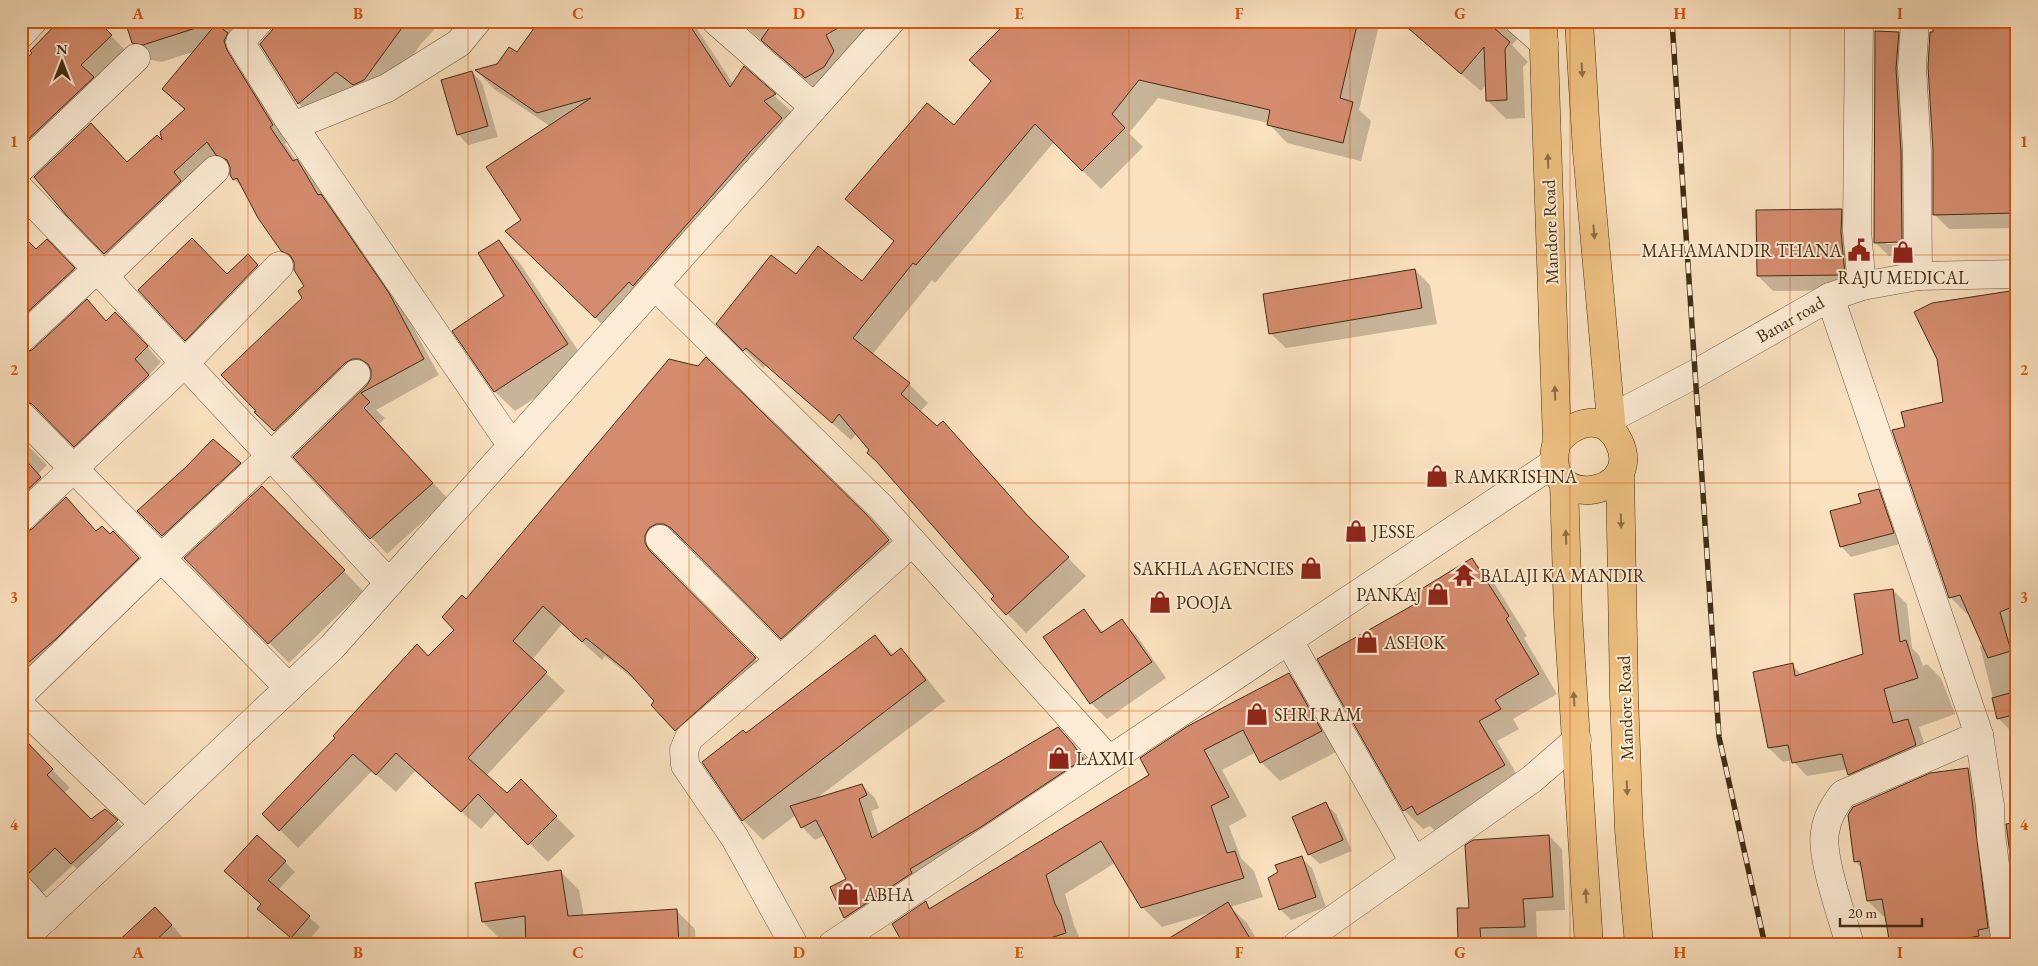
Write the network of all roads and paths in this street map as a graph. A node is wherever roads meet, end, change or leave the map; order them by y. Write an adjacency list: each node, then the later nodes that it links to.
1 (32, 21): 11 (street)
2 (259, 21): 14 (street)
3 (477, 21): 14 (street)
4 (716, 21): 13 (street)
5 (891, 21): 13 (street)
6 (1519, 21): 10 (street)
7 (1579, 21): 29 (highway, Mandore Road, one-way to 29)
8 (1859, 21): 23 (street)
9 (1915, 21): 21 (street)
10 (1543, 32): 32 (highway, Mandore Road, one-way to 10)
11 (21, 34)
12 (136, 58): 15 (street)
13 (814, 107): 22 (street)
14 (293, 126): 30 (street)
15 (21, 168)
16 (215, 170): 19 (street)
17 (21, 190): 19 (street)
18 (279, 266): 26 (street)
19 (100, 273): 25 (street); 26 (street)
20 (2017, 274): 21 (street, Banar road)
21 (1918, 276): 23 (street, Banar road)
22 (655, 286): 30 (street); 37 (street)
23 (1862, 286): 24 (street, Banar road)
24 (1830, 296): 29 (street, Banar road); 45 (street)
25 (21, 339)
26 (184, 363): 31 (street); 33 (street)
27 (356, 374): 31 (street)
28 (21, 415): 33 (street)
29 (1612, 425): 32 (highway); 34 (highway, Mandore Road)
30 (512, 446): 39 (street)
31 (271, 456): 38 (street); 39 (street)
32 (1558, 462): 34 (highway); 40 (street); 46 (highway, Mandore Road, one-way to 32)
33 (73, 469): 35 (street); 38 (street)
34 (1620, 472): 57 (highway, Mandore Road, one-way to 57)
35 (21, 518)
36 (660, 539): 41 (street)
37 (912, 542): 41 (street); 47 (street)
38 (161, 558): 42 (street); 43 (street)
39 (389, 583): 42 (street)
40 (1289, 641): 47 (street); 49 (street)
41 (779, 659): 53 (street)
42 (289, 688): 48 (street)
43 (21, 694)
44 (21, 706): 48 (street)
45 (1979, 735): 58 (street); 59 (street)
46 (1577, 740): 49 (street); 56 (highway, Mandore Road, one-way to 46)
47 (1108, 759): 54 (street)
48 (144, 824): 51 (street)
49 (1414, 862): 55 (street)
50 (21, 890): 51 (street)
51 (46, 918): 52 (street)
52 (21, 940)
53 (794, 945)
54 (832, 945)
55 (1296, 945)
56 (1589, 945)
57 (1639, 945)
58 (1850, 945)
59 (2006, 945)

